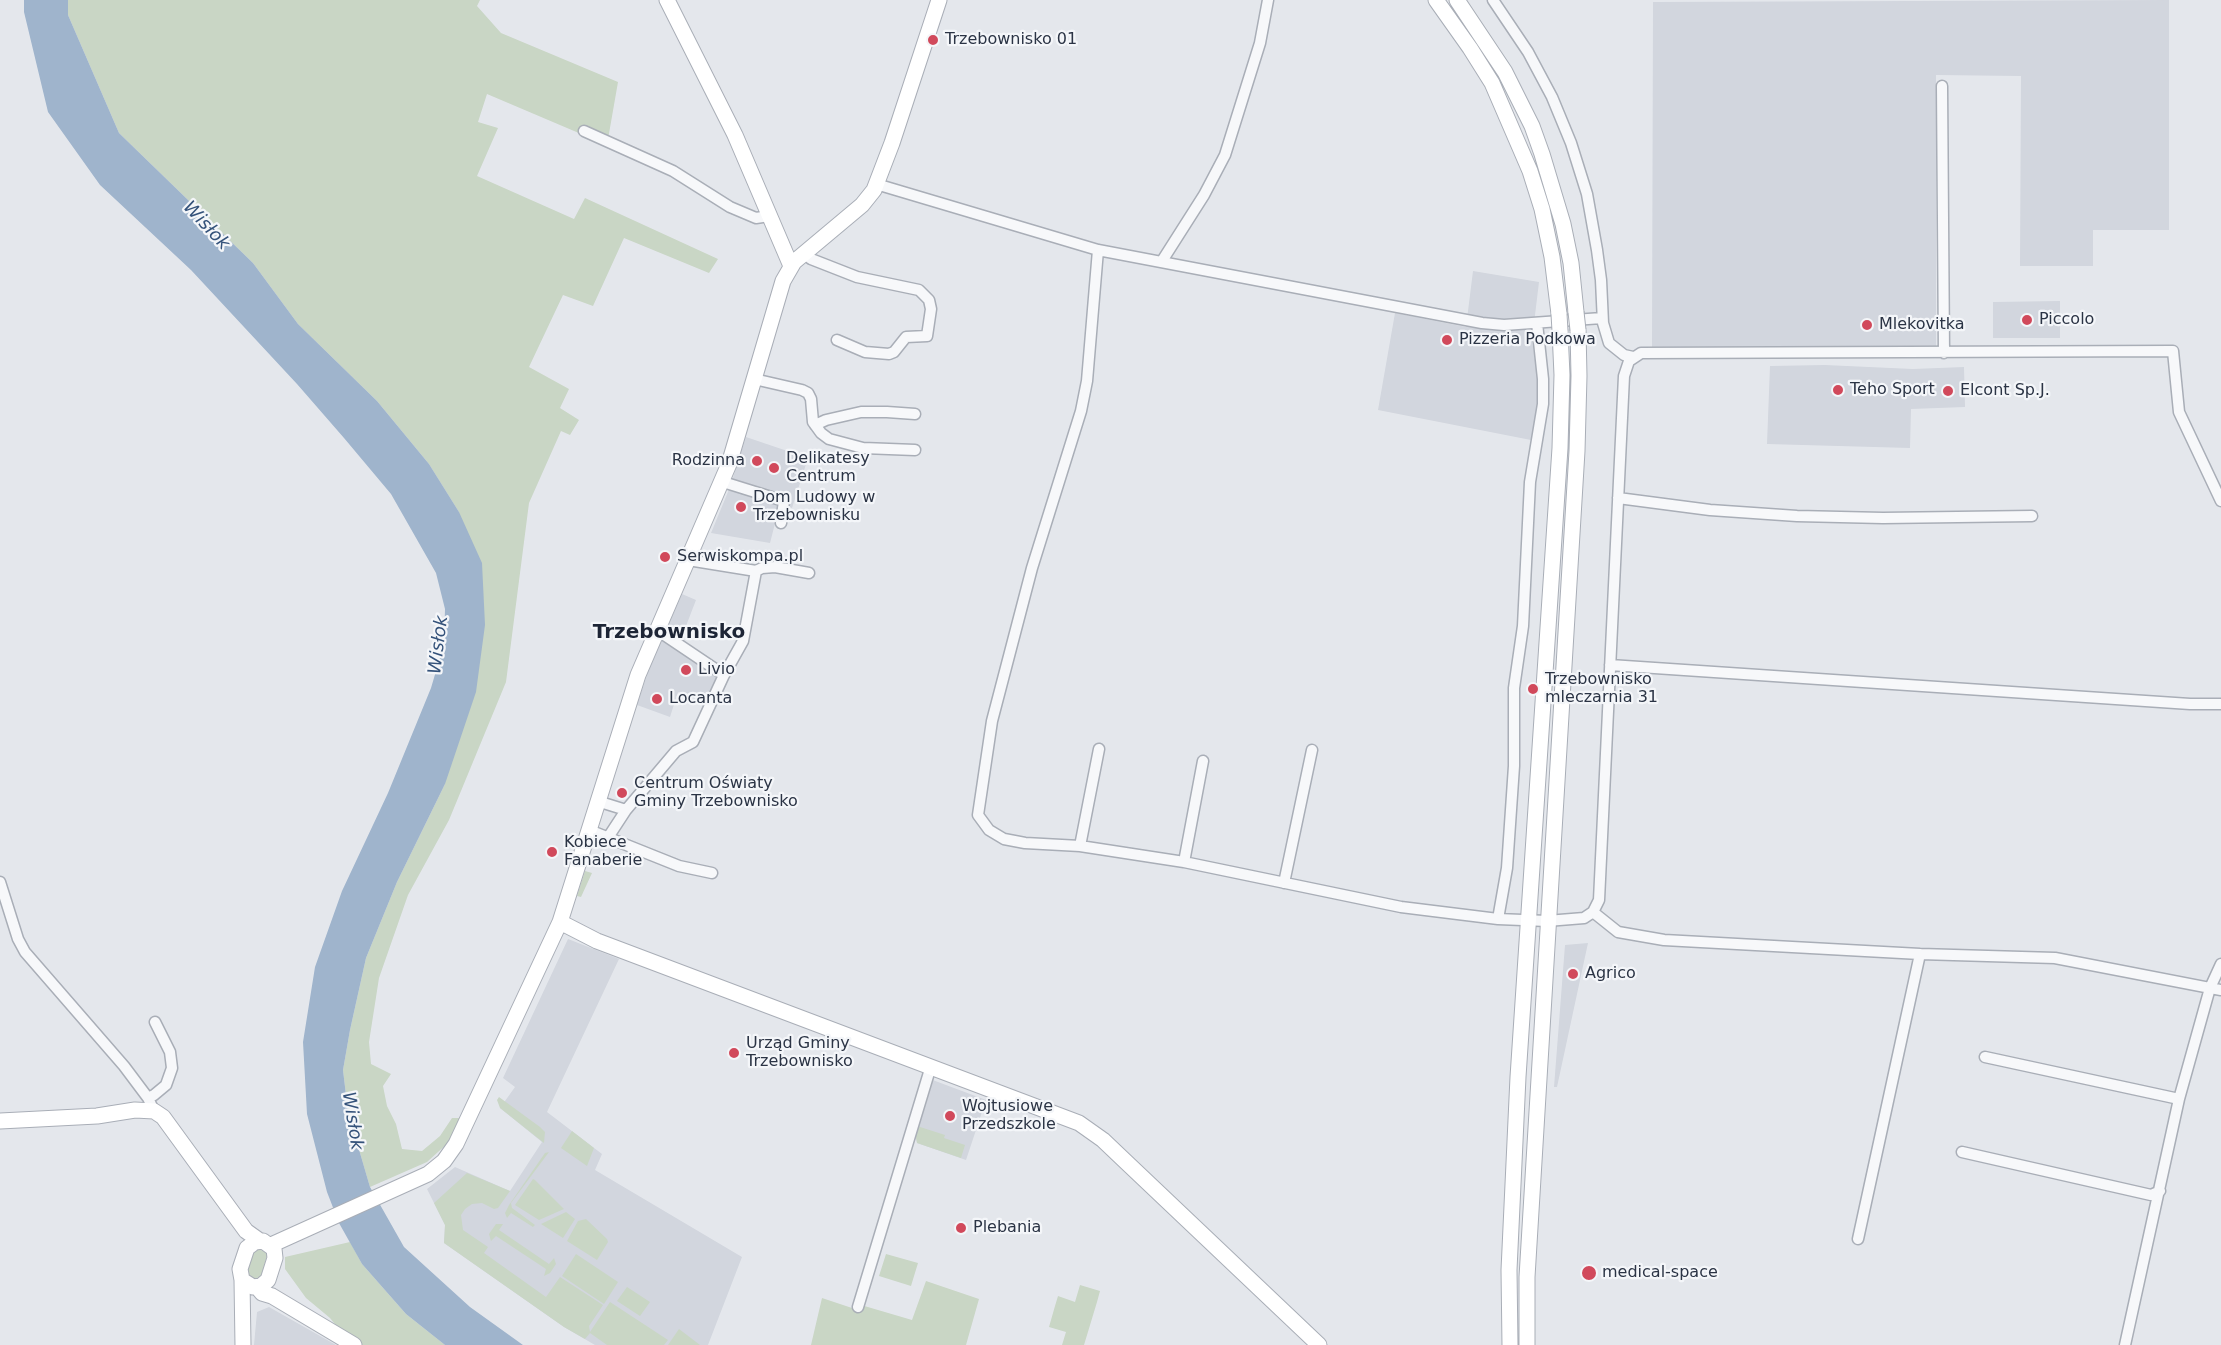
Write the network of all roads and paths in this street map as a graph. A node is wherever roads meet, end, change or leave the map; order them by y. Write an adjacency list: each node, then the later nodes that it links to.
1 (667, 0): 10 (street)
2 (939, 0): 9 (street)
3 (1268, 0): 13 (street)
4 (1436, 0): 50 (street, bridge)
5 (1457, 0): 51 (street, bridge)
6 (1493, 0): 15 (street)
7 (1942, 86): 18 (street)
8 (584, 131): 10 (street)
9 (876, 184): 11 (street); 12 (street)
10 (769, 216): 14 (street)
11 (1098, 250): 13 (street); 43 (street)
12 (803, 253): 14 (street); 17 (street)
13 (1162, 261): 16 (street)
14 (791, 266): 20 (street)
15 (1602, 318): 16 (street); 19 (street)
16 (1537, 323): 49 (street)
17 (837, 340)
18 (1944, 353): 19 (street); 26 (street)
19 (1633, 357): 25 (street)
20 (754, 379): 22 (street); 24 (street)
21 (915, 414): 22 (street)
22 (815, 425): 23 (street)
23 (915, 450)
24 (723, 482): 28 (street); 29 (street)
25 (1618, 498): 27 (street); 33 (street)
26 (2221, 501)
27 (2032, 516)
28 (781, 523)
29 (688, 560): 30 (street); 32 (street)
30 (756, 571): 31 (street); 34 (street)
31 (809, 573)
32 (657, 630): 34 (street); 39 (street)
33 (1610, 665): 35 (street); 48 (street)
34 (724, 675): 40 (street)
35 (2221, 704)
36 (1099, 749): 43 (street)
37 (1312, 750): 47 (street)
38 (1203, 761): 44 (street)
39 (597, 801): 40 (street); 41 (street)
40 (626, 810): 42 (street)
41 (589, 830): 42 (street); 52 (street)
42 (609, 836): 45 (street)
43 (1080, 846): 44 (street)
44 (1184, 862): 47 (street)
45 (712, 873)
46 (0, 882): 60 (street)
47 (1284, 882): 49 (street)
48 (1593, 912): 51 (street); 53 (street)
49 (1498, 919): 50 (street)
50 (1528, 920): 51 (street); 71 (street)
51 (1547, 921): 72 (street)
52 (560, 922): 58 (street); 65 (street)
53 (1920, 954): 55 (street); 64 (street)
54 (2221, 964): 55 (street)
55 (2216, 989): 59 (street)
56 (155, 1022): 60 (street)
57 (1985, 1057): 59 (street)
58 (931, 1066): 67 (street); 70 (street)
59 (2180, 1099): 63 (street)
60 (151, 1104): 61 (street); 65 (street)
61 (0, 1121)
62 (1962, 1152): 63 (street)
63 (2160, 1191): 73 (street)
64 (1858, 1239)
65 (259, 1245): 66 (street); 66 (street)
66 (256, 1283): 68 (street); 69 (street)
67 (858, 1307)
68 (243, 1345)
69 (354, 1345)
70 (1319, 1345)
71 (1510, 1345)
72 (1527, 1345)
73 (2125, 1345)

